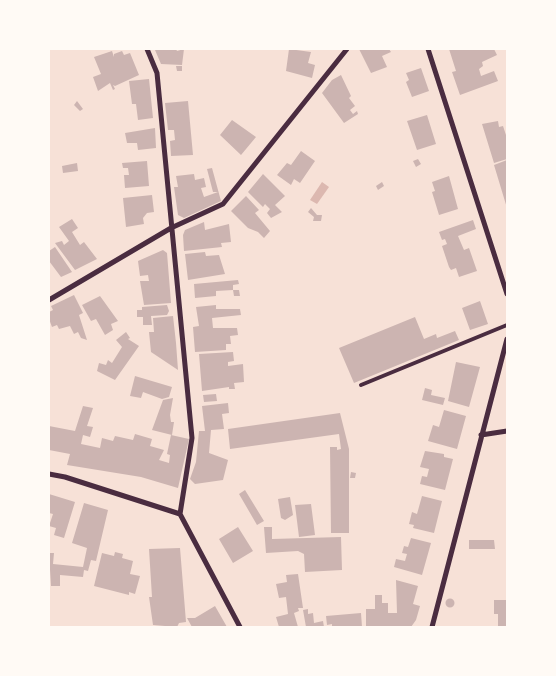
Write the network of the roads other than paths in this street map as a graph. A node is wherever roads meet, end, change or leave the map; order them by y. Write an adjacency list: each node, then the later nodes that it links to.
1 (147, 49): 4 (street)
2 (347, 49): 4 (street)
3 (428, 49): 5 (street)
4 (171, 228): 6 (street); 13 (street)
5 (507, 294)
6 (49, 300)
7 (507, 325): 9 (lane)
8 (507, 339): 11 (street)
9 (361, 385)
10 (507, 431): 11 (street)
11 (481, 435): 15 (street)
12 (49, 474): 13 (street)
13 (180, 514): 14 (street)
14 (240, 627)
15 (432, 627)

